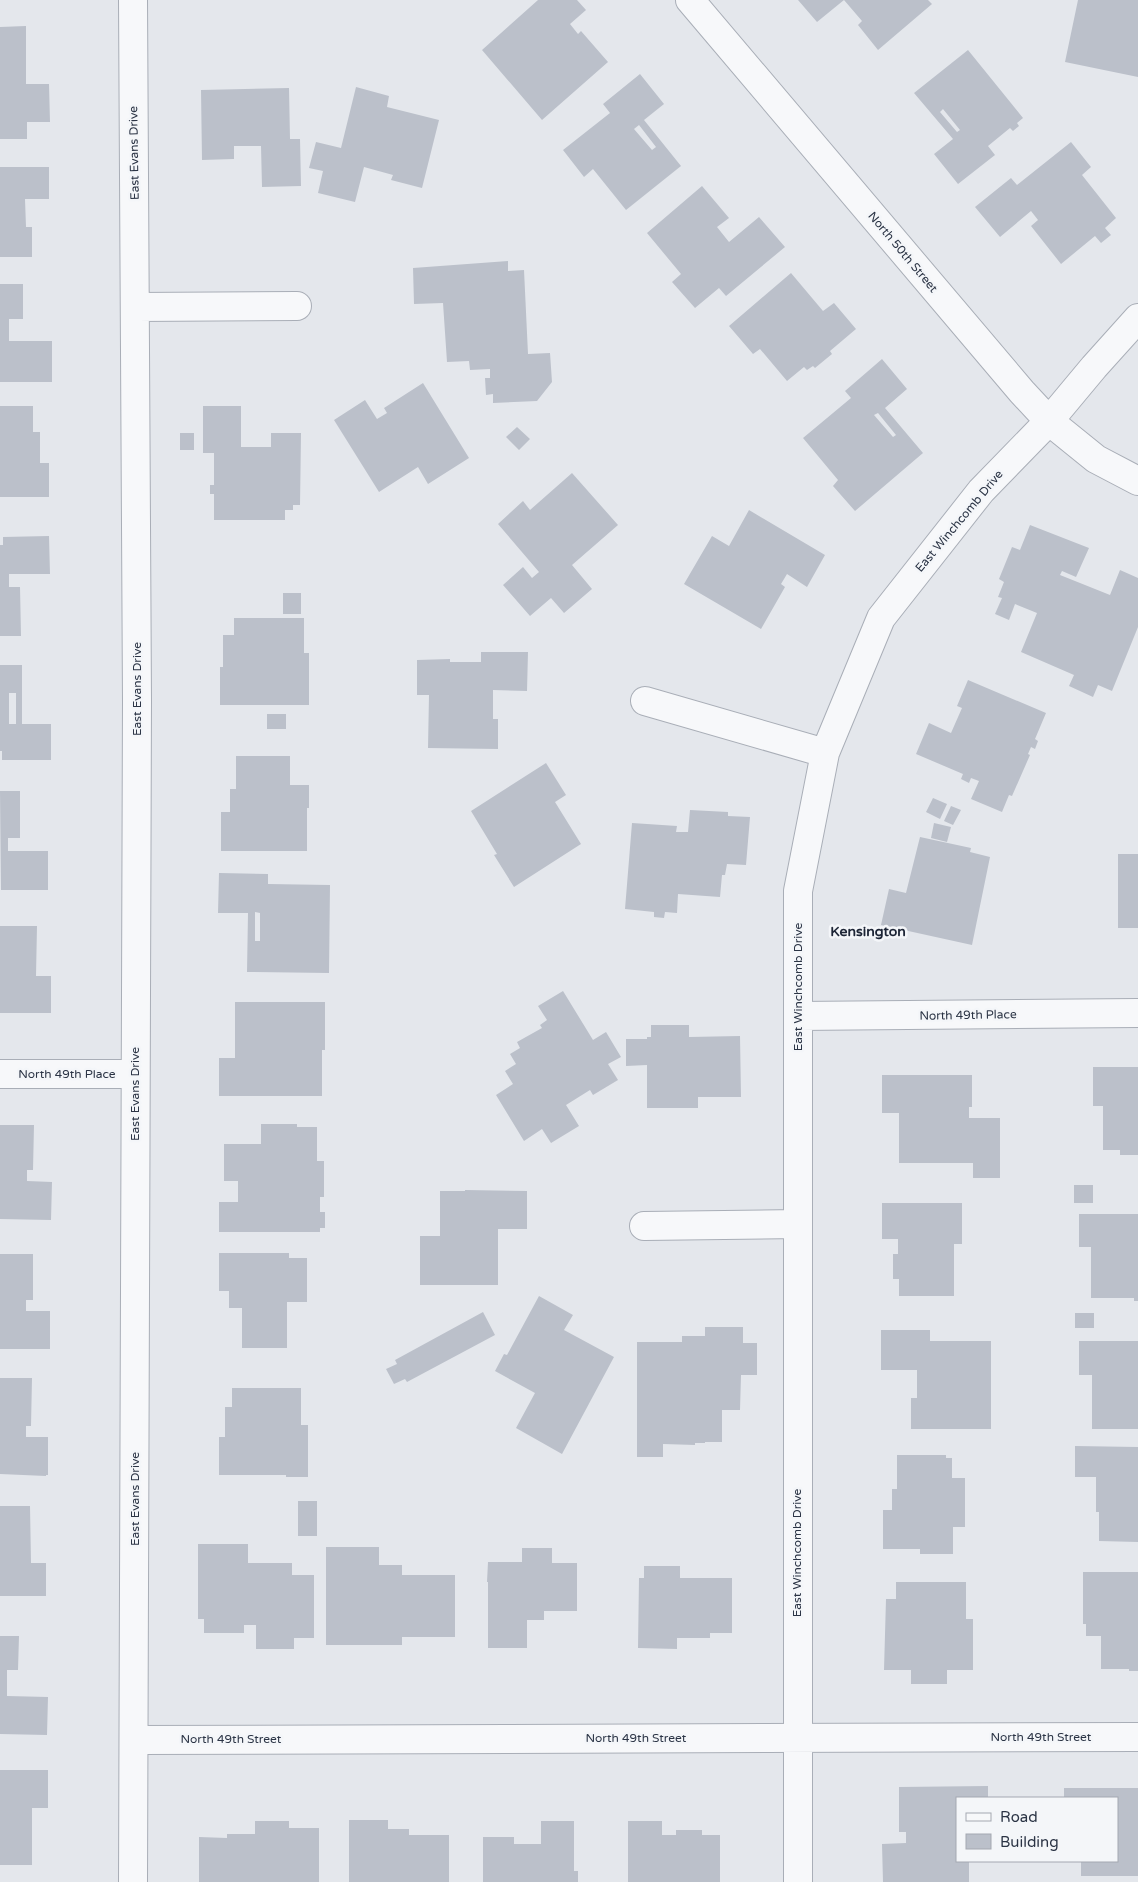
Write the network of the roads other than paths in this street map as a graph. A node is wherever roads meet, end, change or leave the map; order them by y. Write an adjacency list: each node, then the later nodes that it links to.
1 (133, 0): 4 (street, East Evans Drive)
2 (690, 0): 6 (street, North 50th Street)
3 (297, 306): 4 (street)
4 (136, 307): 13 (street, East Evans Drive)
5 (1138, 318): 6 (street, East Winchcomb Drive)
6 (1049, 421): 7 (street, North 50th Street); 9 (street, East Winchcomb Drive)
7 (1138, 481)
8 (646, 701): 9 (street)
9 (825, 753): 11 (street, East Winchcomb Drive)
10 (1138, 1013): 11 (street, North 49th Place)
11 (798, 1016): 14 (street, East Winchcomb Drive)
12 (0, 1074): 13 (street, North 49th Place)
13 (134, 1074): 18 (street, East Evans Drive)
14 (798, 1224): 15 (street); 17 (street, East Winchcomb Drive)
15 (644, 1226)
16 (1138, 1737): 17 (street, North 49th Street)
17 (797, 1738): 18 (street, North 49th Street); 20 (street, East Winchcomb Drive)
18 (134, 1740): 19 (street, East Evans Drive)
19 (133, 1882)
20 (798, 1882)

